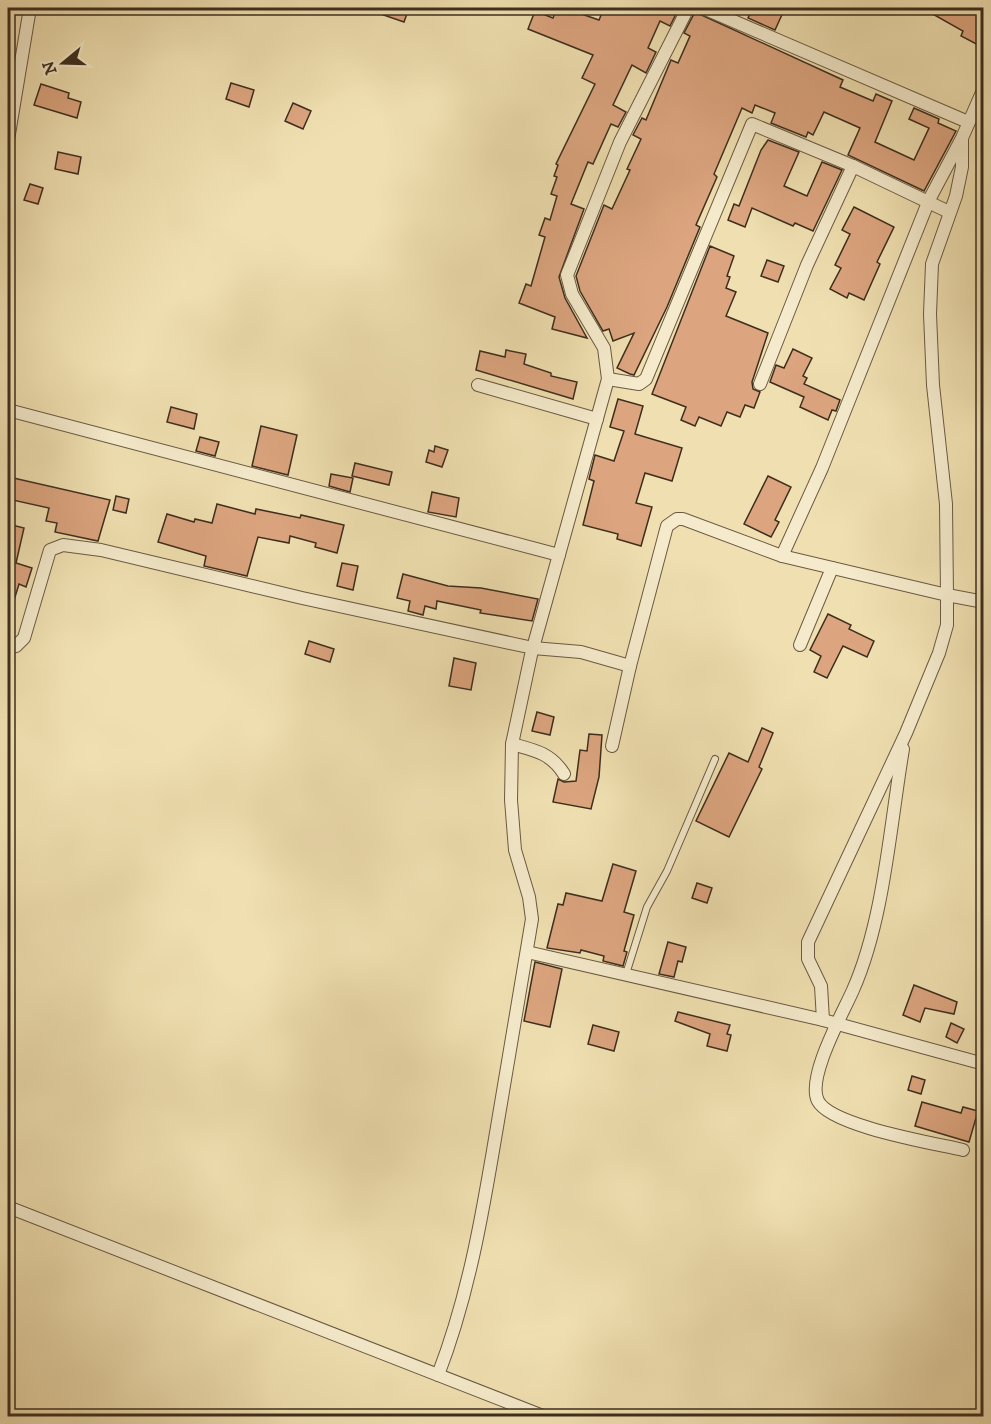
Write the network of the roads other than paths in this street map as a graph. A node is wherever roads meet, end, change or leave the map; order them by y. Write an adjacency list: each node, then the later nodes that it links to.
1 (30, 8): 7 (street)
2 (687, 8): 11 (street)
3 (703, 8): 5 (street)
4 (984, 88): 5 (street)
5 (968, 122): 6 (street)
6 (962, 138): 9 (street); 10 (street)
7 (8, 140)
8 (854, 166): 9 (street); 11 (street); 12 (street)
9 (929, 200): 10 (street); 17 (street)
10 (949, 212): 19 (street)
11 (608, 379): 15 (street)
12 (760, 384)
13 (478, 385): 15 (street)
14 (8, 410): 16 (street)
15 (597, 419): 16 (street)
16 (559, 555): 23 (street)
17 (782, 556): 18 (street); 24 (street)
18 (832, 568): 19 (street); 21 (street)
19 (947, 595): 20 (street); 25 (street)
20 (984, 602)
21 (800, 645)
22 (8, 647): 23 (street)
23 (533, 648): 24 (street); 26 (street)
24 (630, 666): 27 (street)
25 (906, 733): 32 (street); 33 (street)
26 (512, 744): 29 (street); 30 (street)
27 (612, 746)
28 (715, 759): 31 (lane)
29 (564, 774)
30 (527, 952): 31 (street); 37 (street)
31 (626, 975): 32 (street)
32 (823, 1020): 33 (street)
33 (838, 1024): 34 (street); 35 (street)
34 (984, 1064)
35 (963, 1150)
36 (8, 1207): 37 (street)
37 (438, 1375): 38 (street)
38 (543, 1416)

